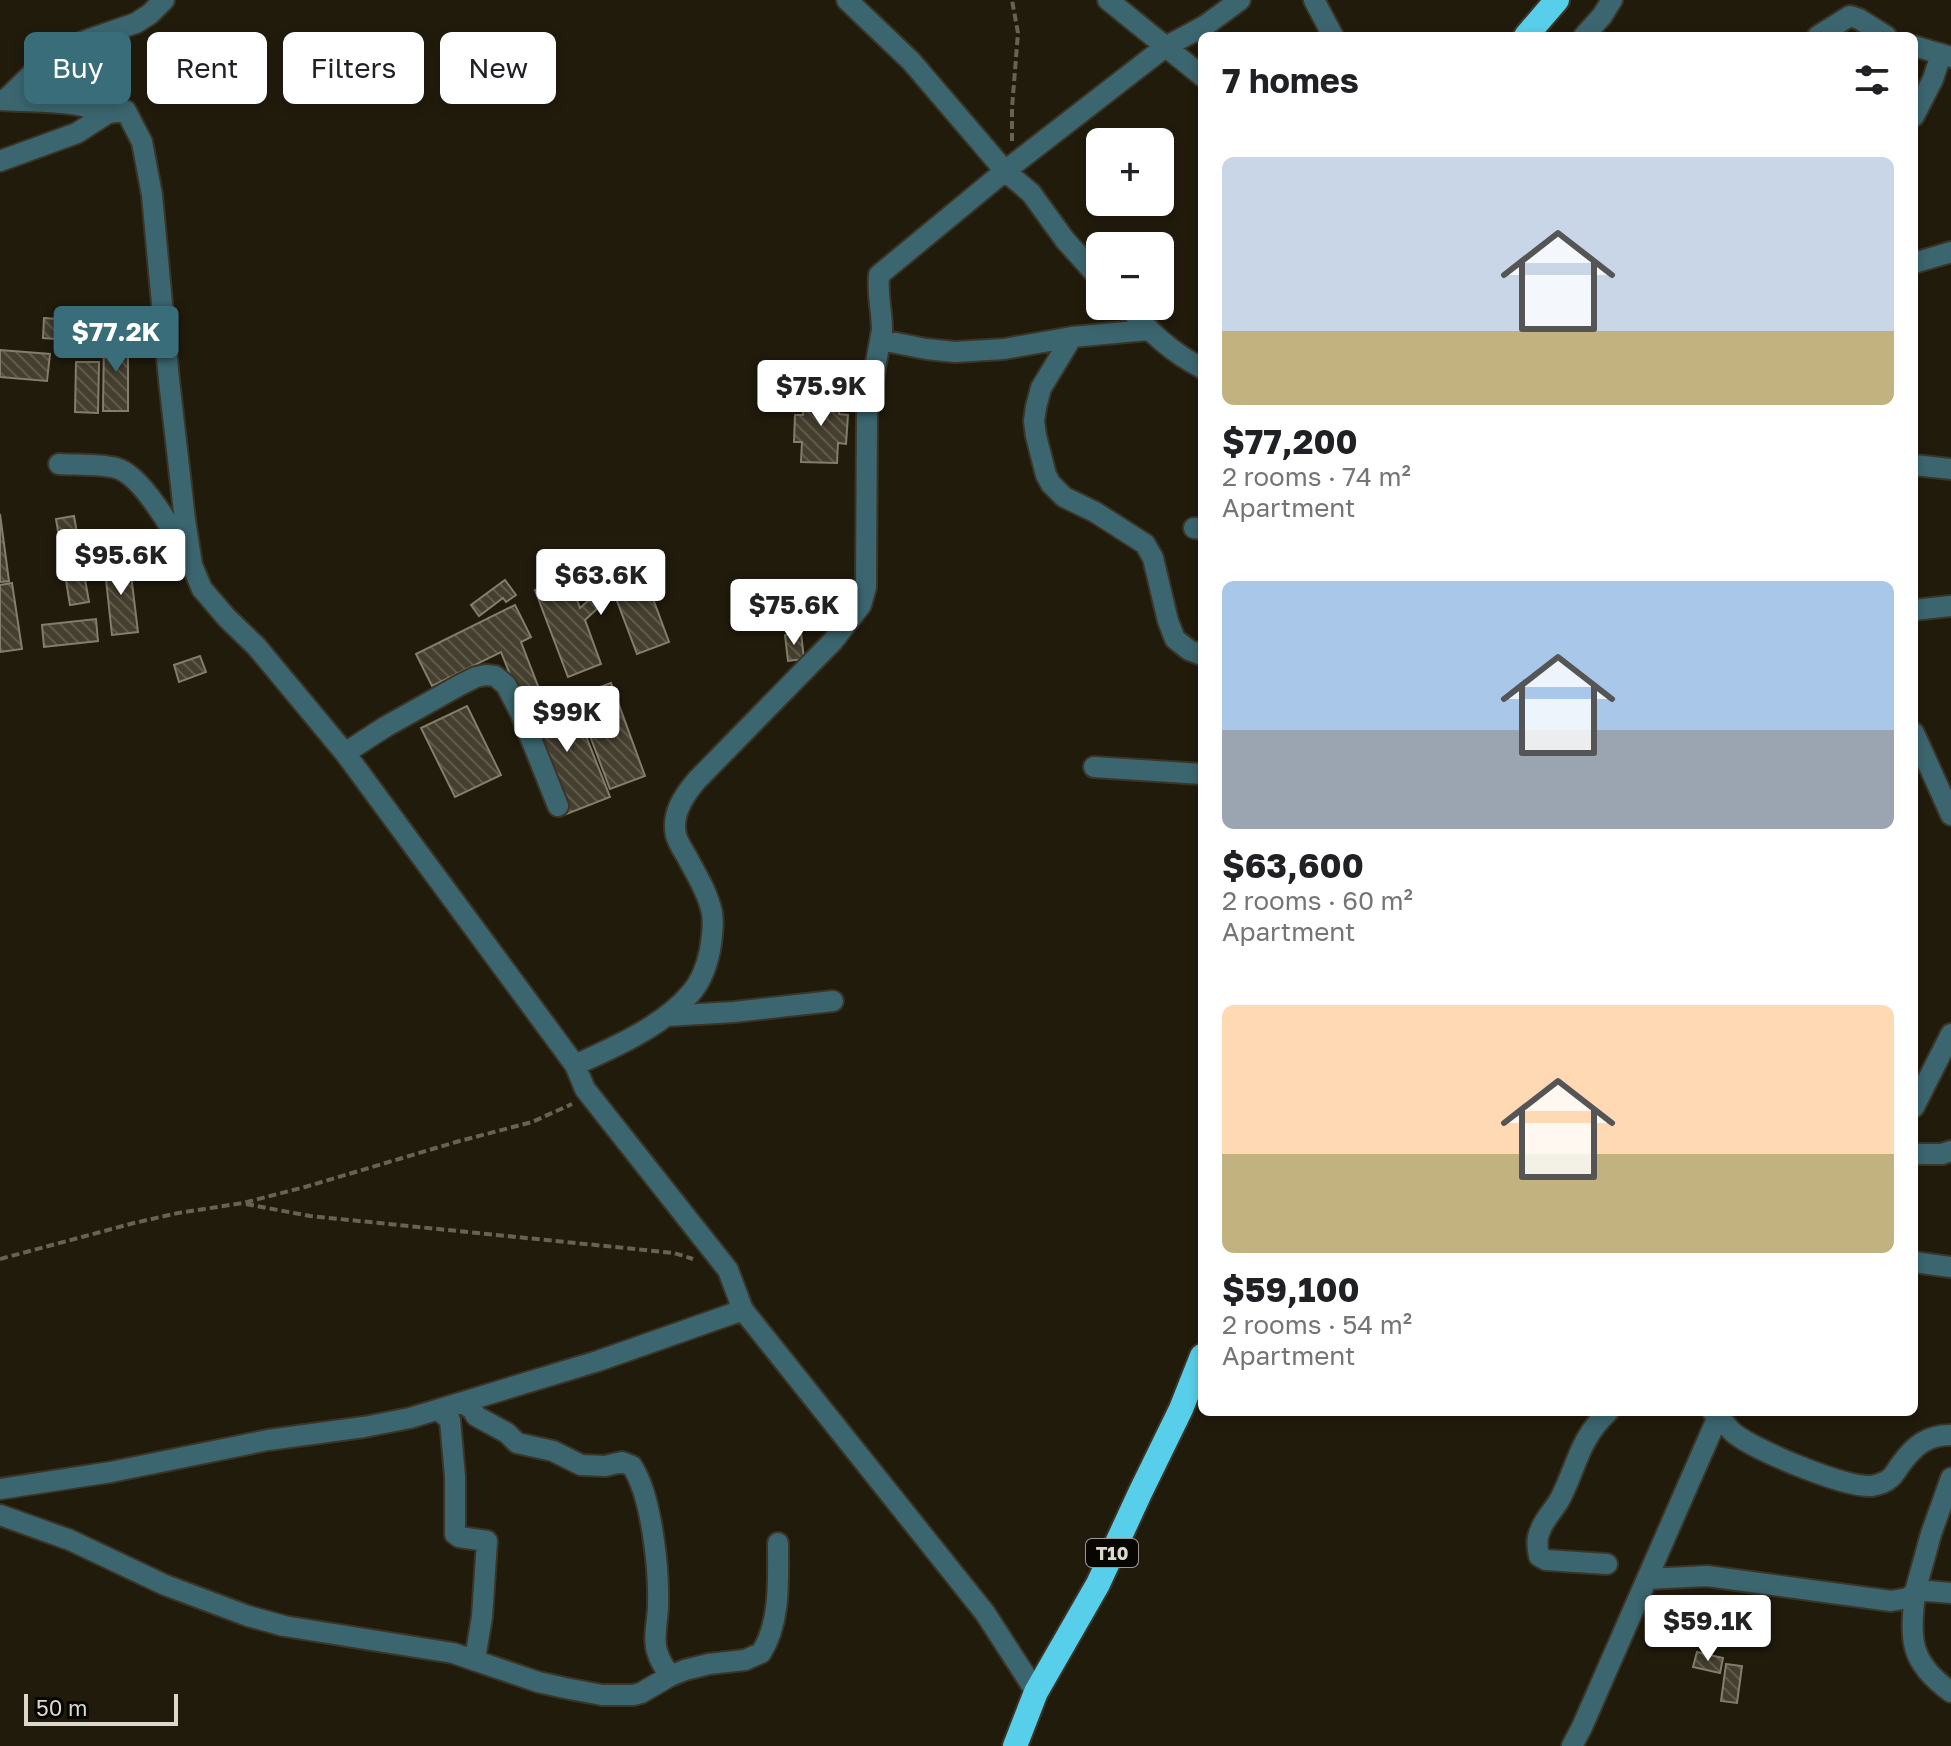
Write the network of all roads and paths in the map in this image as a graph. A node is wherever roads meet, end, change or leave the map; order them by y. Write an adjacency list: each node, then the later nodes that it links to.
1 (164, 0): 18 (street)
2 (847, 0): 22 (street)
3 (1012, 0): 22 (path)
4 (1108, 0): 14 (street)
5 (1240, 0): 14 (street)
6 (1314, 0): 9 (street)
7 (1557, 0): 10 (highway)
8 (1612, 0): 11 (street)
9 (1331, 32)
10 (1529, 32)
11 (1588, 32)
12 (1824, 32): 13 (street)
13 (1880, 32)
14 (1165, 47): 17 (street); 22 (street)
15 (1918, 47): 16 (street)
16 (1946, 56): 19 (street)
17 (1198, 73)
18 (2, 100): 20 (street)
19 (1918, 108)
20 (108, 113): 21 (street); 34 (street)
21 (0, 161)
22 (1005, 171): 25 (street); 29 (street)
23 (1951, 252): 24 (street)
24 (1918, 262)
25 (1086, 263)
26 (1139, 320): 27 (street)
27 (1148, 330): 28 (street); 30 (street)
28 (1072, 337): 29 (street); 37 (street)
29 (881, 340): 45 (street)
30 (1198, 366)
31 (59, 464): 34 (street)
32 (1918, 465): 33 (street)
33 (1951, 469)
34 (192, 565): 39 (street)
35 (1951, 606): 36 (street)
36 (1918, 610)
37 (1198, 653)
38 (1918, 742): 43 (street)
39 (345, 753): 42 (street); 47 (street)
40 (1094, 767): 41 (street)
41 (1198, 774)
42 (558, 806)
43 (1951, 815)
44 (833, 1001): 45 (street)
45 (666, 1016): 47 (street)
46 (1951, 1034): 49 (street)
47 (575, 1065): 48 (street)
48 (585, 1089): 52 (path); 56 (street)
49 (1918, 1099)
50 (1951, 1151): 51 (street)
51 (1918, 1154)
52 (243, 1203): 53 (path); 56 (path)
53 (0, 1259)
54 (1918, 1263): 55 (street)
55 (1951, 1267)
56 (728, 1270): 57 (street)
57 (743, 1310): 59 (street); 75 (street)
58 (1198, 1366): 75 (highway, T10)
59 (462, 1403): 60 (street); 74 (street)
60 (439, 1410): 66 (street); 73 (street)
61 (1604, 1416): 69 (street)
62 (1716, 1416): 70 (street)
63 (1719, 1416): 64 (street)
64 (1951, 1435)
65 (1951, 1478): 71 (street)
66 (0, 1489)
67 (0, 1515): 73 (street)
68 (778, 1543): 74 (street)
69 (1607, 1564)
70 (1648, 1579): 71 (street); 78 (street)
71 (1915, 1592): 72 (street); 76 (street)
72 (1951, 1593)
73 (475, 1659): 74 (street)
74 (670, 1676)
75 (1036, 1692): 77 (highway, T10)
76 (1951, 1692)
77 (1015, 1746)
78 (1572, 1746)

